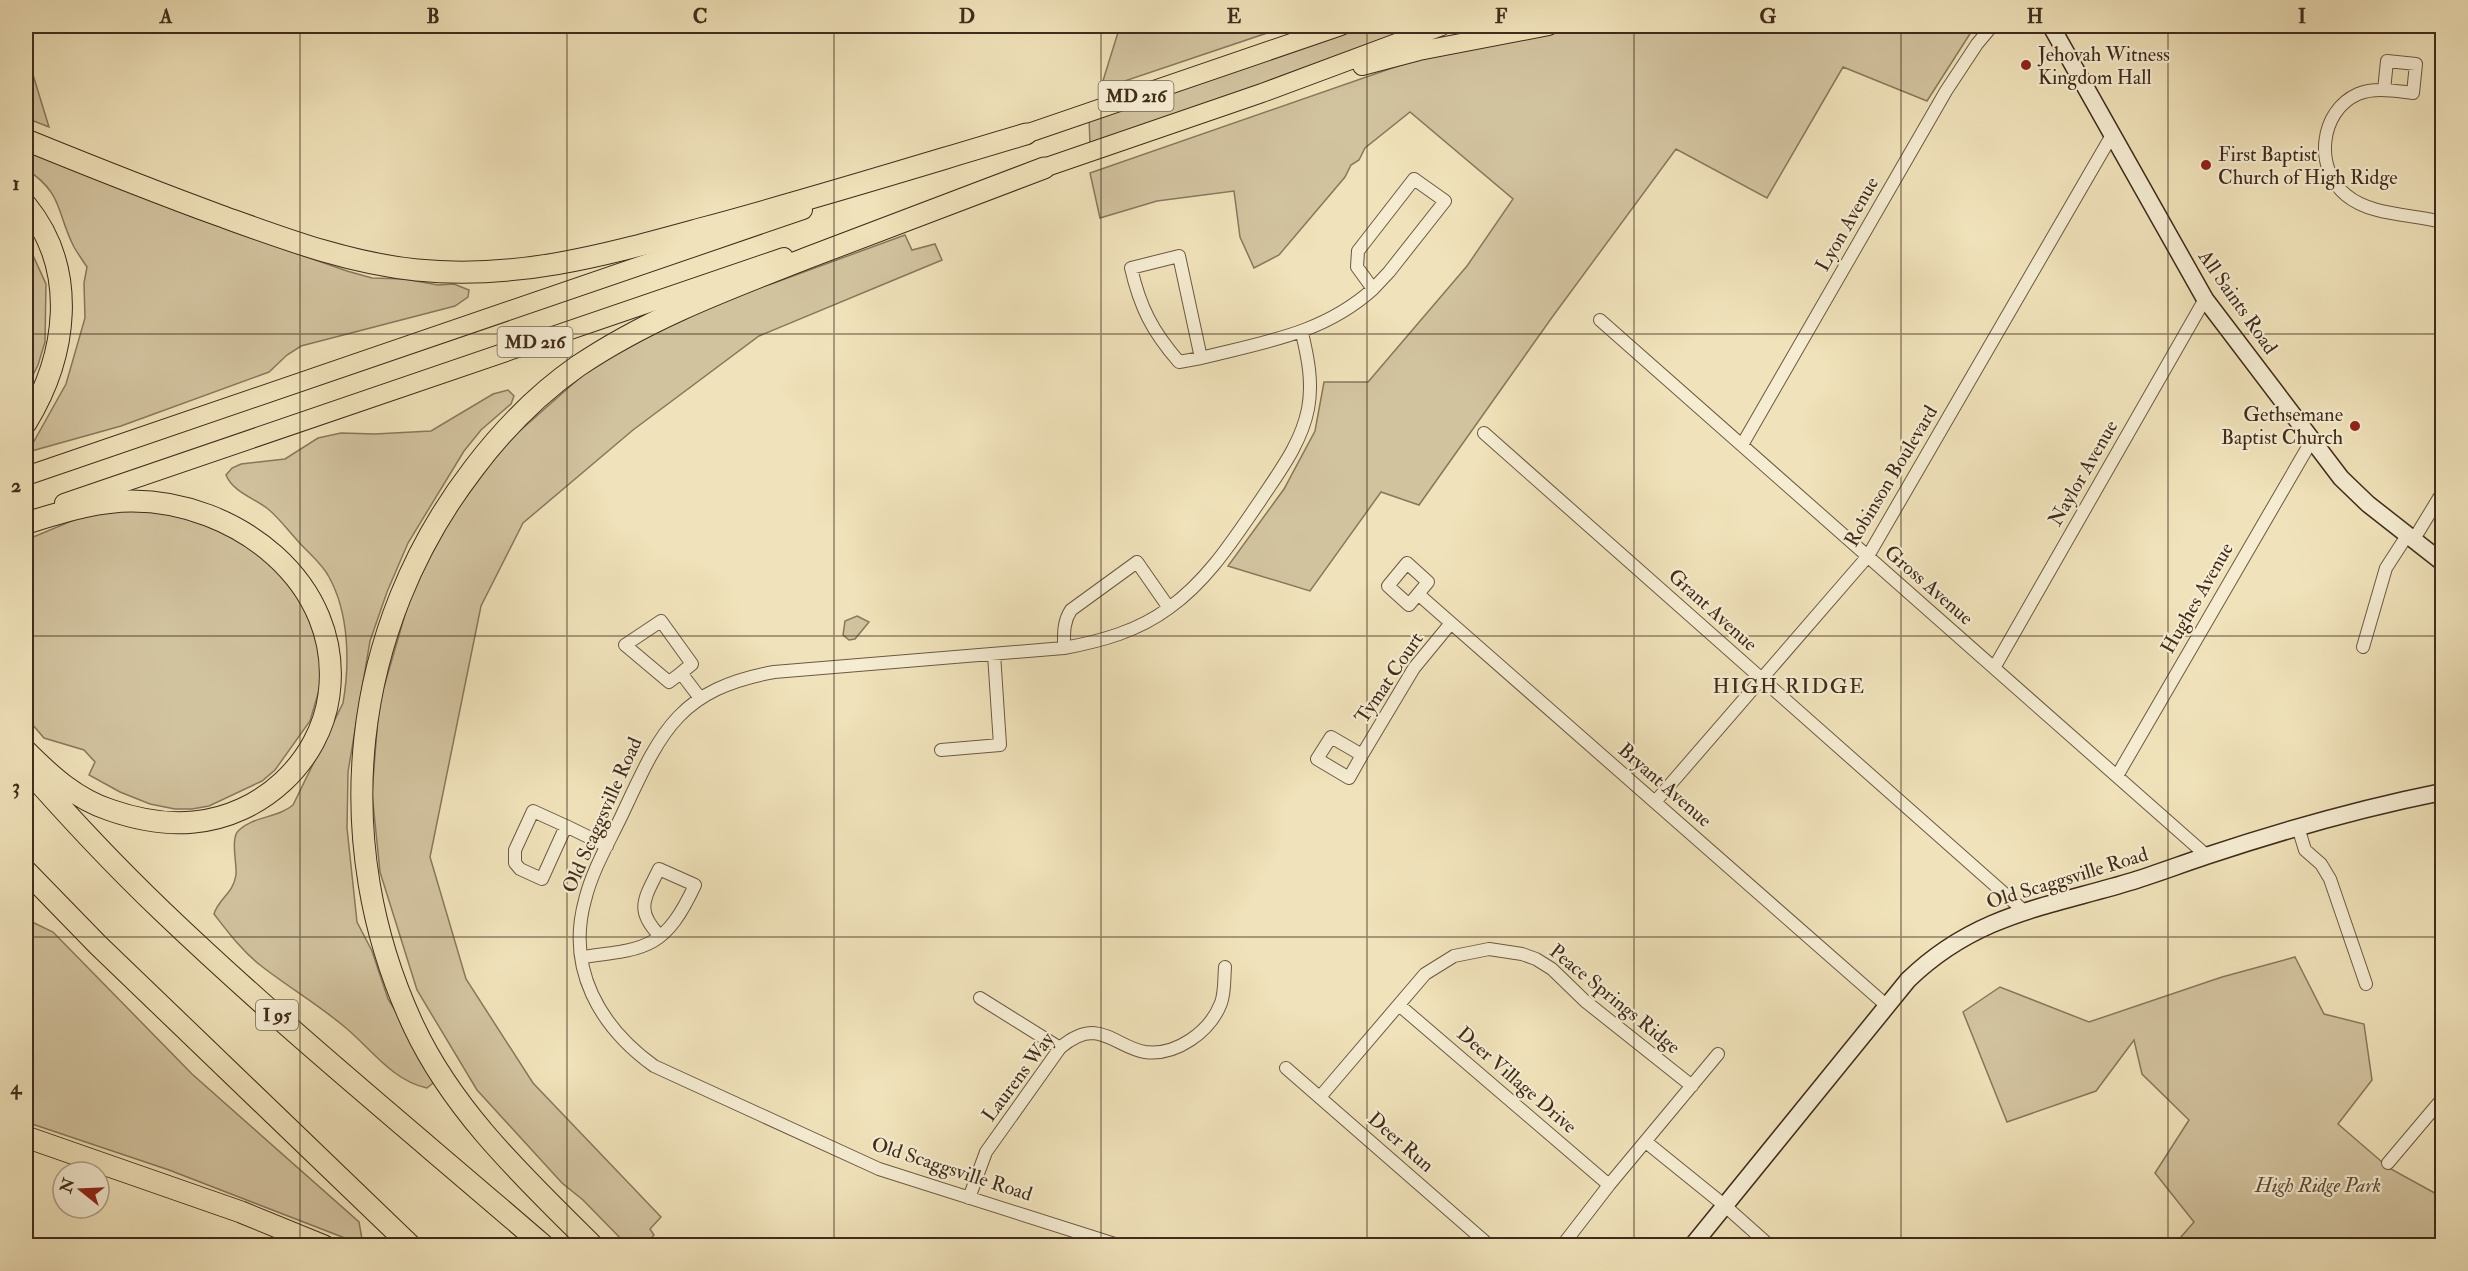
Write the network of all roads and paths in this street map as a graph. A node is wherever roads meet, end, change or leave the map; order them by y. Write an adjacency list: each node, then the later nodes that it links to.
1 (1327, 26): 7 (main road)
2 (1341, 26): 7 (main road, MD 216)
3 (1442, 26): 9 (main road, MD 216)
4 (1549, 26): 9 (main road)
5 (1992, 26): 24 (street, Lyon Avenue)
6 (2051, 26): 11 (street, All Saints Road)
7 (1246, 58): 10 (main road, MD 216)
8 (2384, 90): 15 (street)
9 (1262, 93): 13 (main road, MD 216)
10 (1026, 134): 12 (highway); 25 (main road, MD 216)
11 (2112, 135): 17 (street, All Saints Road); 30 (street, Robinson Boulevard)
12 (26, 141)
13 (1044, 168): 27 (main road, MD 216); 77 (highway)
14 (26, 205): 21 (highway)
15 (2442, 222)
16 (1373, 289): 16 (street); 19 (street)
17 (2205, 298): 23 (street, All Saints Road); 38 (street, Naylor Avenue)
18 (1600, 320): 24 (street, Gross Avenue)
19 (1302, 333): 20 (street); 33 (street, Old Scaggsville Road)
20 (1201, 358): 20 (street)
21 (26, 423)
22 (1484, 433): 40 (street, Grant Avenue)
23 (2312, 440): 29 (street, All Saints Road); 46 (street, Hughes Avenue)
24 (1742, 446): 30 (street, Gross Avenue)
25 (26, 476)
26 (2442, 493): 29 (street)
27 (26, 517)
28 (26, 523): 42 (highway)
29 (2411, 536): 31 (street, All Saints Road); 35 (street)
30 (1868, 556): 38 (street, Gross Avenue); 40 (street, Robinson Boulevard)
31 (2442, 562)
32 (1418, 594): 34 (street, Bryant Avenue)
33 (1170, 608): 36 (street, Old Scaggsville Road); 36 (street)
34 (1451, 624): 44 (street, Tymat Court); 48 (street, Bryant Avenue)
35 (2363, 647)
36 (1064, 648): 37 (street, Old Scaggsville Road)
37 (994, 654): 41 (street, Old Scaggsville Road); 43 (street)
38 (1994, 668): 46 (street, Gross Avenue)
39 (681, 673): 39 (street); 41 (street)
40 (1761, 679): 48 (street, Robinson Boulevard); 54 (street, Grant Avenue)
41 (700, 698): 51 (street, Old Scaggsville Road)
42 (26, 750)
43 (941, 750)
44 (1362, 755)
45 (26, 768): 76 (highway, I 95)
46 (2117, 776): 52 (street, Gross Avenue)
47 (2442, 792): 50 (street, Old Scaggsville Road)
48 (1654, 802): 61 (street, Bryant Avenue)
49 (566, 826): 49 (street); 51 (street)
50 (2298, 827): 52 (street, Old Scaggsville Road); 58 (street)
51 (607, 846): 56 (street, Old Scaggsville Road)
52 (2206, 855): 54 (street, Old Scaggsville Road)
53 (26, 871): 75 (highway)
54 (2024, 911): 61 (street, Old Scaggsville Road)
55 (660, 936): 55 (street); 56 (street)
56 (582, 957): 72 (street, Old Scaggsville Road)
57 (1225, 967): 62 (street, Laurens Way)
58 (2366, 984)
59 (980, 998): 62 (street)
60 (1399, 1005): 65 (street, Peace Springs Ridge); 66 (street, Peace Springs Ridge); 71 (street, Deer Village Drive)
61 (1886, 1005): 73 (street, Old Scaggsville Road)
62 (1060, 1048): 72 (street, Laurens Way)
63 (1718, 1054): 65 (street)
64 (1286, 1068): 66 (street, Deer Run)
65 (1692, 1086): 69 (street)
66 (1320, 1097): 79 (street, Deer Run)
67 (2442, 1099): 70 (street)
68 (26, 1137): 74 (highway)
69 (1646, 1142): 71 (street); 73 (street)
70 (2388, 1163)
71 (1609, 1185): 80 (street)
72 (969, 1198): 78 (street, Old Scaggsville Road)
73 (1724, 1204): 81 (street, Old Scaggsville Road); 82 (street)
74 (324, 1245)
75 (411, 1245)
76 (544, 1245)
77 (593, 1245)
78 (1121, 1245)
79 (1490, 1245)
80 (1562, 1245)
81 (1692, 1245)
82 (1770, 1245)

